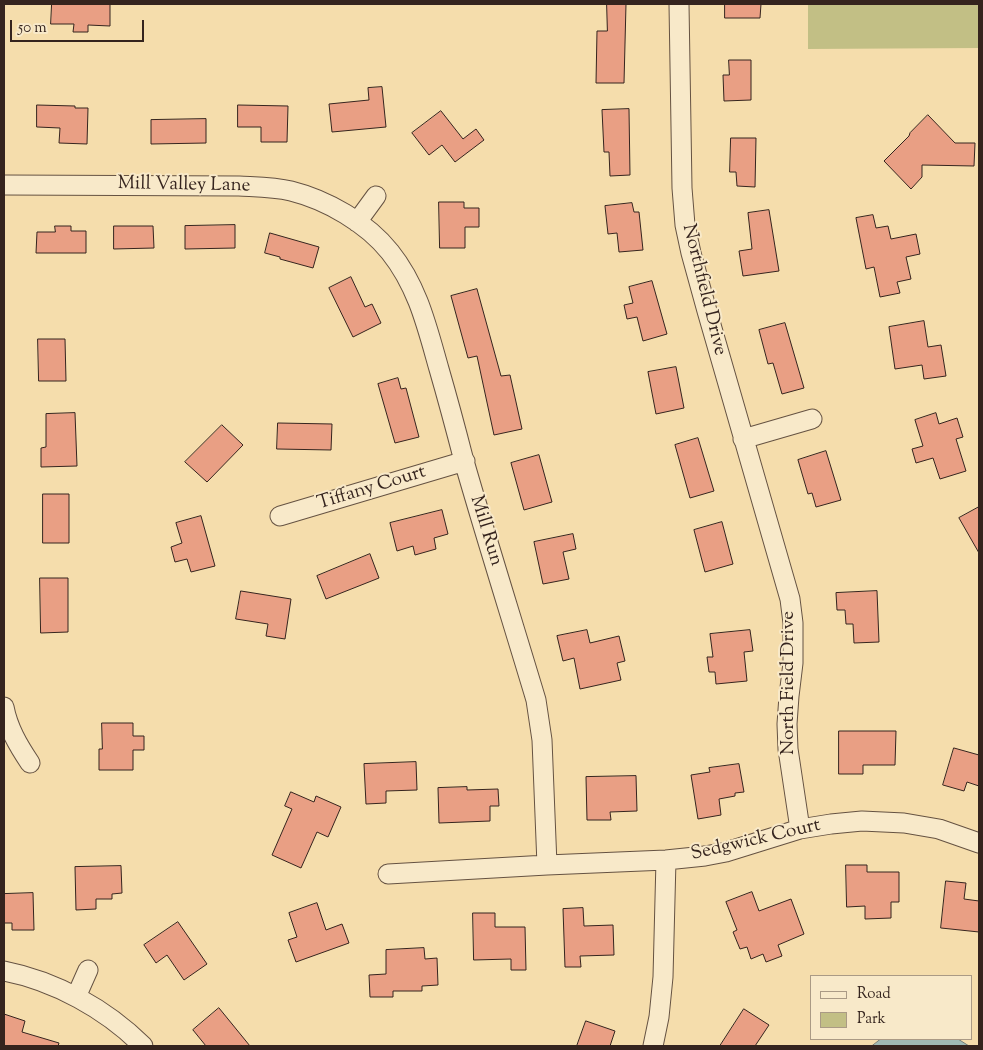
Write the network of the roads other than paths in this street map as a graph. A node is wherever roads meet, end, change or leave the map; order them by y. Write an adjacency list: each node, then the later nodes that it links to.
1 (679, 4): 6 (street, Northfield Drive)
2 (4, 185): 4 (street, Mill Valley Lane)
3 (376, 196): 4 (street)
4 (357, 222): 7 (street, Mill Run)
5 (812, 419): 6 (street)
6 (744, 439): 8 (street, Northfield Drive)
7 (465, 461): 9 (street, Tiffany Court); 15 (street, Mill Run)
8 (764, 510): 12 (street, North Field Drive)
9 (280, 516)
10 (4, 707): 11 (street)
11 (30, 763)
12 (800, 830): 13 (street, Sedgwick Court); 14 (street, Sedgwick Court)
13 (979, 843)
14 (666, 860): 15 (street, Sedgwick Court); 21 (street)
15 (547, 865): 16 (street, Sedgwick Court)
16 (388, 874)
17 (88, 970): 19 (street)
18 (4, 971): 19 (street)
19 (76, 997): 20 (street)
20 (143, 1046)
21 (653, 1046)

